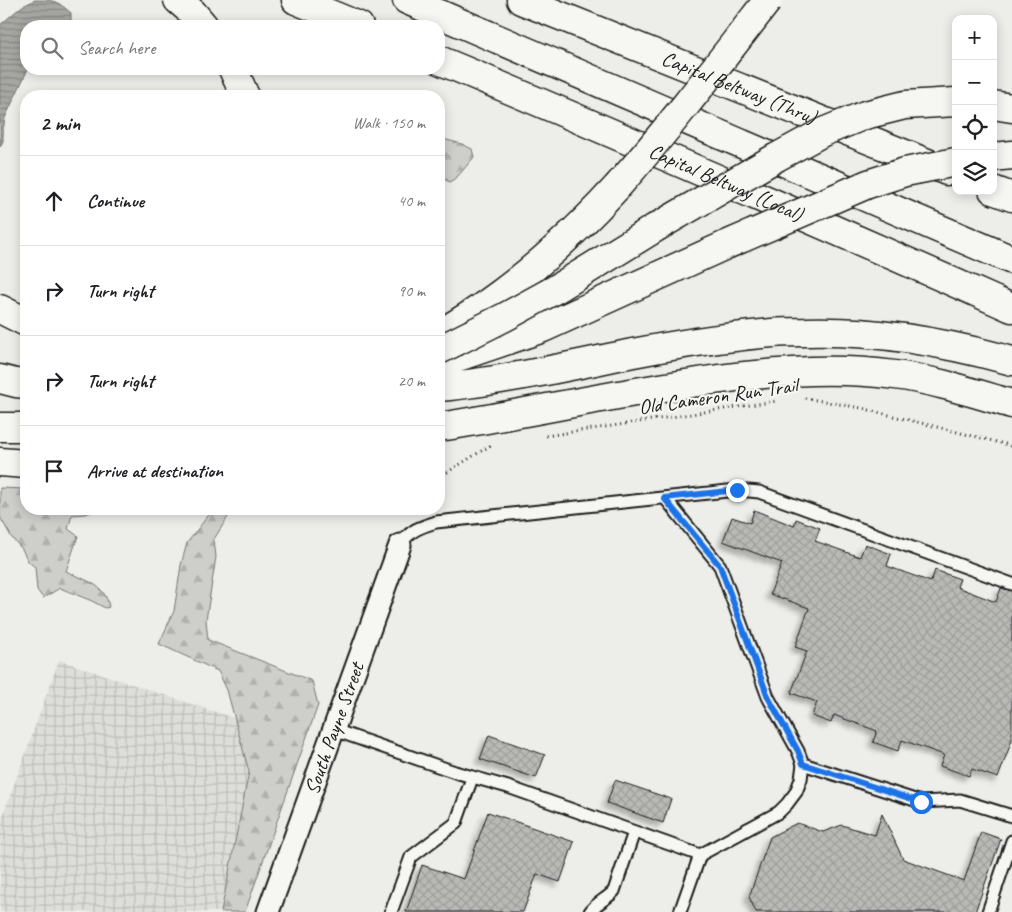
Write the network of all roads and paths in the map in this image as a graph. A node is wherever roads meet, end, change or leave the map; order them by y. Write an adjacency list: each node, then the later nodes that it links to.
1 (178, 0): 6 (highway)
2 (296, 0): 7 (highway)
3 (408, 0): 20 (highway)
4 (521, 0): 17 (highway, Capital Beltway (Thru))
5 (768, 0): 24 (highway, bridge)
6 (199, 20)
7 (344, 20)
8 (445, 63): 21 (highway, Capital Beltway (Local))
9 (236, 75): 10 (highway)
10 (243, 90)
11 (952, 102): 25 (highway, bridge)
12 (997, 106): 13 (highway)
13 (1012, 108)
14 (1012, 155): 15 (highway)
15 (997, 157)
16 (952, 163): 26 (highway, bridge)
17 (952, 173)
18 (997, 192): 19 (highway)
19 (1012, 198)
20 (1012, 260)
21 (1012, 308)
22 (0, 309): 23 (highway)
23 (20, 319)
24 (445, 330)
25 (445, 347)
26 (445, 360)
27 (1012, 361): 30 (highway)
28 (0, 380): 29 (highway)
29 (20, 383)
30 (445, 386)
31 (799, 397): 39 (path, Old Cameron Run Trail)
32 (780, 400): 37 (path, Old Cameron Run Trail)
33 (1012, 404): 34 (highway)
34 (445, 426)
35 (0, 427): 36 (highway)
36 (20, 427)
37 (540, 437)
38 (492, 444): 42 (path)
39 (1012, 447)
40 (0, 462): 41 (highway)
41 (20, 464)
42 (445, 475)
43 (664, 498): 44 (lane); 45 (lane); 47 (lane)
44 (400, 545): 46 (street, South Payne Street)
45 (1012, 584)
46 (334, 730): 48 (lane); 53 (street, South Payne Street)
47 (803, 764): 49 (lane); 52 (lane)
48 (472, 778): 50 (lane); 54 (lane)
49 (1012, 816)
50 (634, 832): 52 (lane); 55 (lane)
51 (1012, 841): 57 (lane)
52 (700, 855): 56 (lane)
53 (268, 912)
54 (391, 912)
55 (590, 912)
56 (680, 912)
57 (988, 912)

